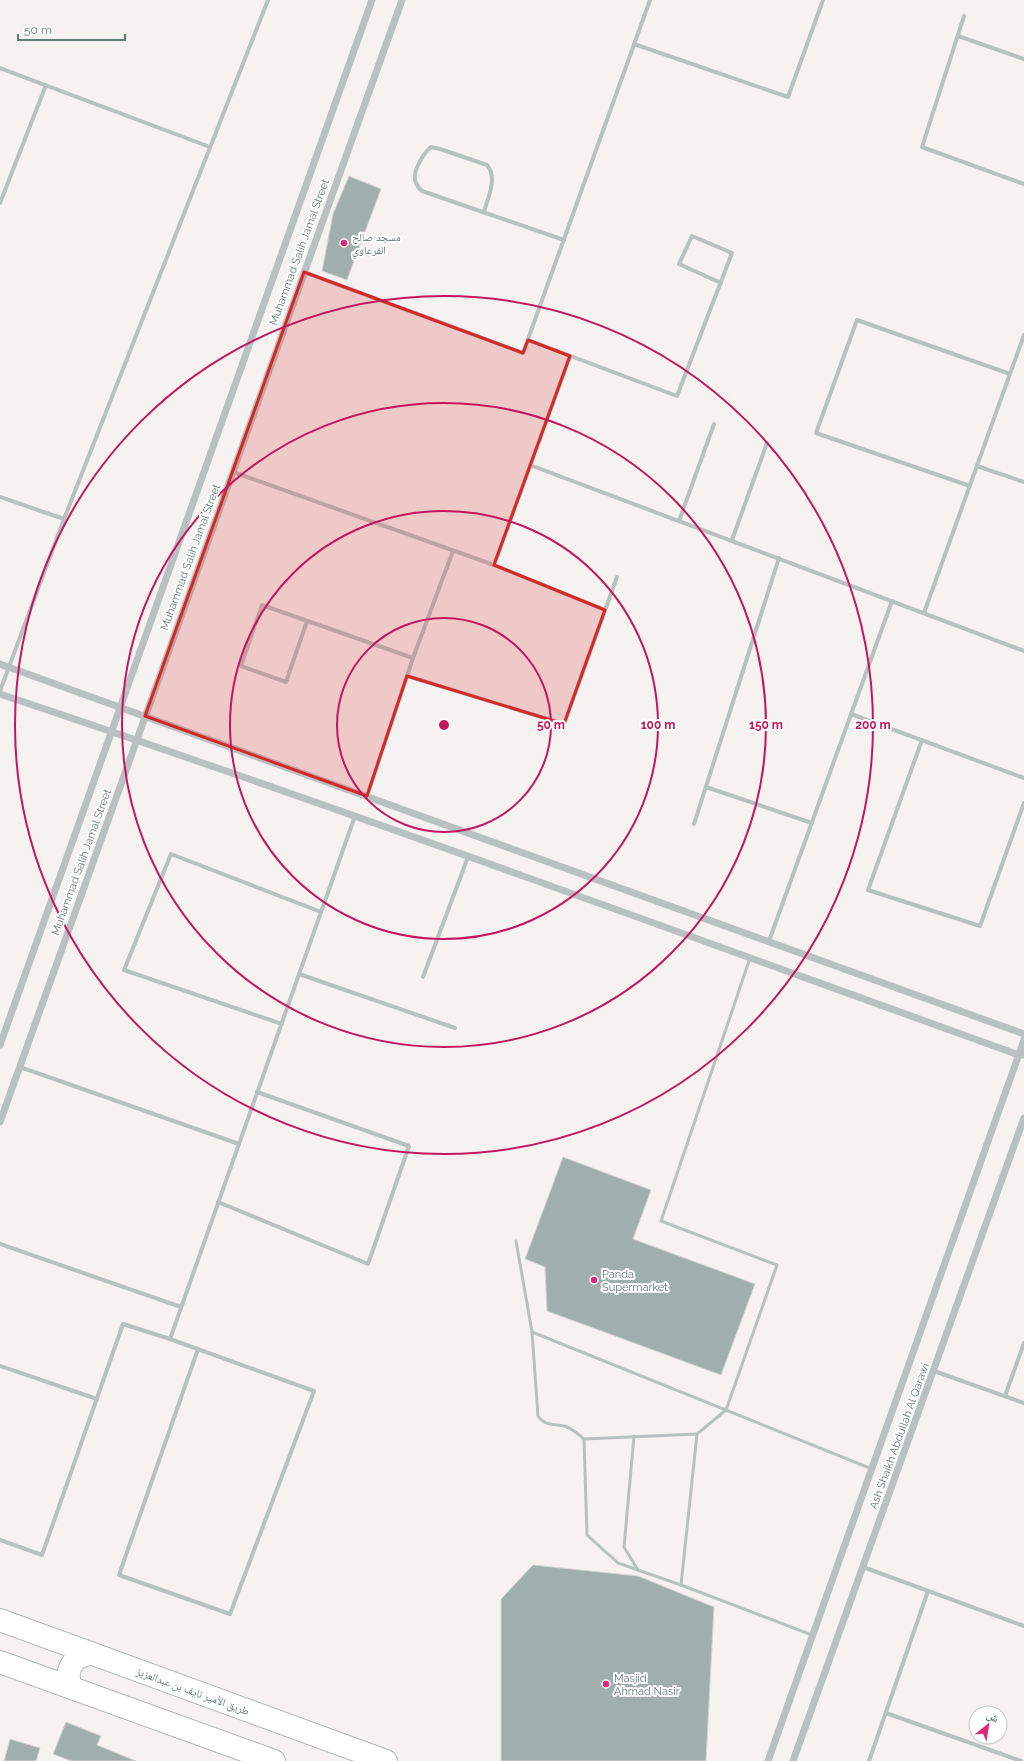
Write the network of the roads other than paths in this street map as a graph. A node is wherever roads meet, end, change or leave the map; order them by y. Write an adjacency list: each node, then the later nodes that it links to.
1 (268, 0): 12 (street)
2 (372, 0): 49 (street, Muhammad Salih Jamal Street)
3 (402, 0): 17 (street, Muhammad Salih Jamal Street)
4 (650, 0): 8 (street)
5 (823, 0): 8 (street)
6 (964, 16): 7 (street)
7 (958, 36): 9 (street); 13 (street)
8 (634, 44): 16 (street)
9 (1024, 59)
10 (0, 68): 11 (street)
11 (46, 85): 12 (street); 14 (street)
12 (210, 146): 31 (street)
13 (1024, 184)
14 (0, 203)
15 (484, 212): 15 (street); 16 (street)
16 (564, 240): 20 (street)
17 (304, 272): 20 (street); 27 (street, Muhammad Salih Jamal Street)
18 (721, 283): 18 (street); 21 (street)
19 (1024, 335): 22 (street)
20 (528, 340): 21 (street)
21 (570, 356): 25 (street)
22 (1010, 374): 26 (street); 29 (street)
23 (714, 424): 32 (street)
24 (767, 442): 33 (street)
25 (530, 464): 32 (street); 36 (street)
26 (977, 466): 28 (street); 29 (street)
27 (232, 472): 34 (street); 51 (street, Muhammad Salih Jamal Street)
28 (1024, 482)
29 (970, 486): 40 (street)
30 (0, 496): 31 (street)
31 (64, 519): 45 (street)
32 (679, 521): 33 (street)
33 (732, 540): 35 (street)
34 (453, 551): 36 (street); 43 (street)
35 (779, 558): 38 (street); 56 (street)
36 (494, 566): 39 (street)
37 (617, 577): 39 (street)
38 (892, 601): 40 (street); 50 (street)
39 (605, 610): 46 (street)
40 (924, 613): 42 (street)
41 (307, 621): 41 (street); 43 (street)
42 (1024, 651)
43 (413, 658): 46 (street)
44 (0, 664): 45 (street)
45 (8, 667): 47 (street); 49 (street)
46 (407, 676): 57 (street)
47 (0, 691)
48 (0, 694): 52 (street)
49 (120, 707): 51 (street); 52 (street, Muhammad Salih Jamal Street)
50 (851, 714): 54 (street); 60 (street)
51 (145, 716): 53 (street, Muhammad Salih Jamal Street); 57 (street)
52 (111, 731): 53 (street); 72 (street, Muhammad Salih Jamal Street)
53 (137, 740): 59 (street); 74 (street, Muhammad Salih Jamal Street)
54 (922, 740): 55 (street); 58 (street)
55 (1024, 778)
56 (706, 787): 60 (street); 61 (street)
57 (367, 796): 64 (street)
58 (1024, 803)
59 (355, 816): 62 (street); 63 (street)
60 (812, 823): 64 (street)
61 (694, 824)
62 (468, 857): 65 (street); 67 (street)
63 (321, 912): 66 (street); 68 (street)
64 (769, 941): 70 (street)
65 (750, 958): 73 (street); 92 (lane)
66 (299, 974): 68 (street); 69 (street)
67 (423, 977)
68 (282, 1024): 75 (street)
69 (455, 1028)
70 (1024, 1034)
71 (1024, 1040): 73 (street)
72 (0, 1046)
73 (1021, 1055): 96 (street)
74 (20, 1067): 77 (street, Muhammad Salih Jamal Street); 78 (street)
75 (257, 1092): 78 (street); 79 (street)
76 (1024, 1118): 88 (street, Ash Shaikh Abdullah Al Qarawi)
77 (0, 1122)
78 (239, 1144): 79 (street)
79 (218, 1202): 82 (street)
80 (516, 1241): 83 (lane)
81 (0, 1244): 82 (street)
82 (181, 1307): 84 (street)
83 (532, 1332): 92 (lane); 95 (lane)
84 (170, 1339): 86 (street); 90 (street)
85 (1024, 1343): 89 (street)
86 (198, 1349): 86 (street)
87 (0, 1366): 90 (street)
88 (934, 1371): 89 (street); 98 (street, Ash Shaikh Abdullah Al Qarawi)
89 (1005, 1396): 91 (street)
90 (97, 1399): 97 (street)
91 (1024, 1403)
92 (726, 1410): 93 (lane); 96 (lane)
93 (696, 1434): 94 (lane); 100 (lane)
94 (634, 1436): 95 (lane); 99 (lane)
95 (584, 1438): 99 (lane)
96 (872, 1468): 104 (street)
97 (0, 1540)
98 (863, 1567): 101 (street); 112 (street, Ash Shaikh Abdullah Al Qarawi)
99 (638, 1570): 100 (lane)
100 (681, 1585): 104 (lane)
101 (928, 1591): 103 (street); 108 (street)
102 (0, 1620): 105 (main road, طريق الأمير نايف بن عبدالعزيز)
103 (1024, 1626)
104 (813, 1635): 111 (street)
105 (92, 1654): 107 (main road); 110 (main road, طريق الأمير نايف بن عبدالعزيز)
106 (0, 1662): 107 (main road)
107 (72, 1688): 109 (main road)
108 (886, 1713): 113 (street); 114 (street)
109 (274, 1761)
110 (386, 1761)
111 (768, 1761)
112 (793, 1761)
113 (869, 1761)
114 (1021, 1761)

